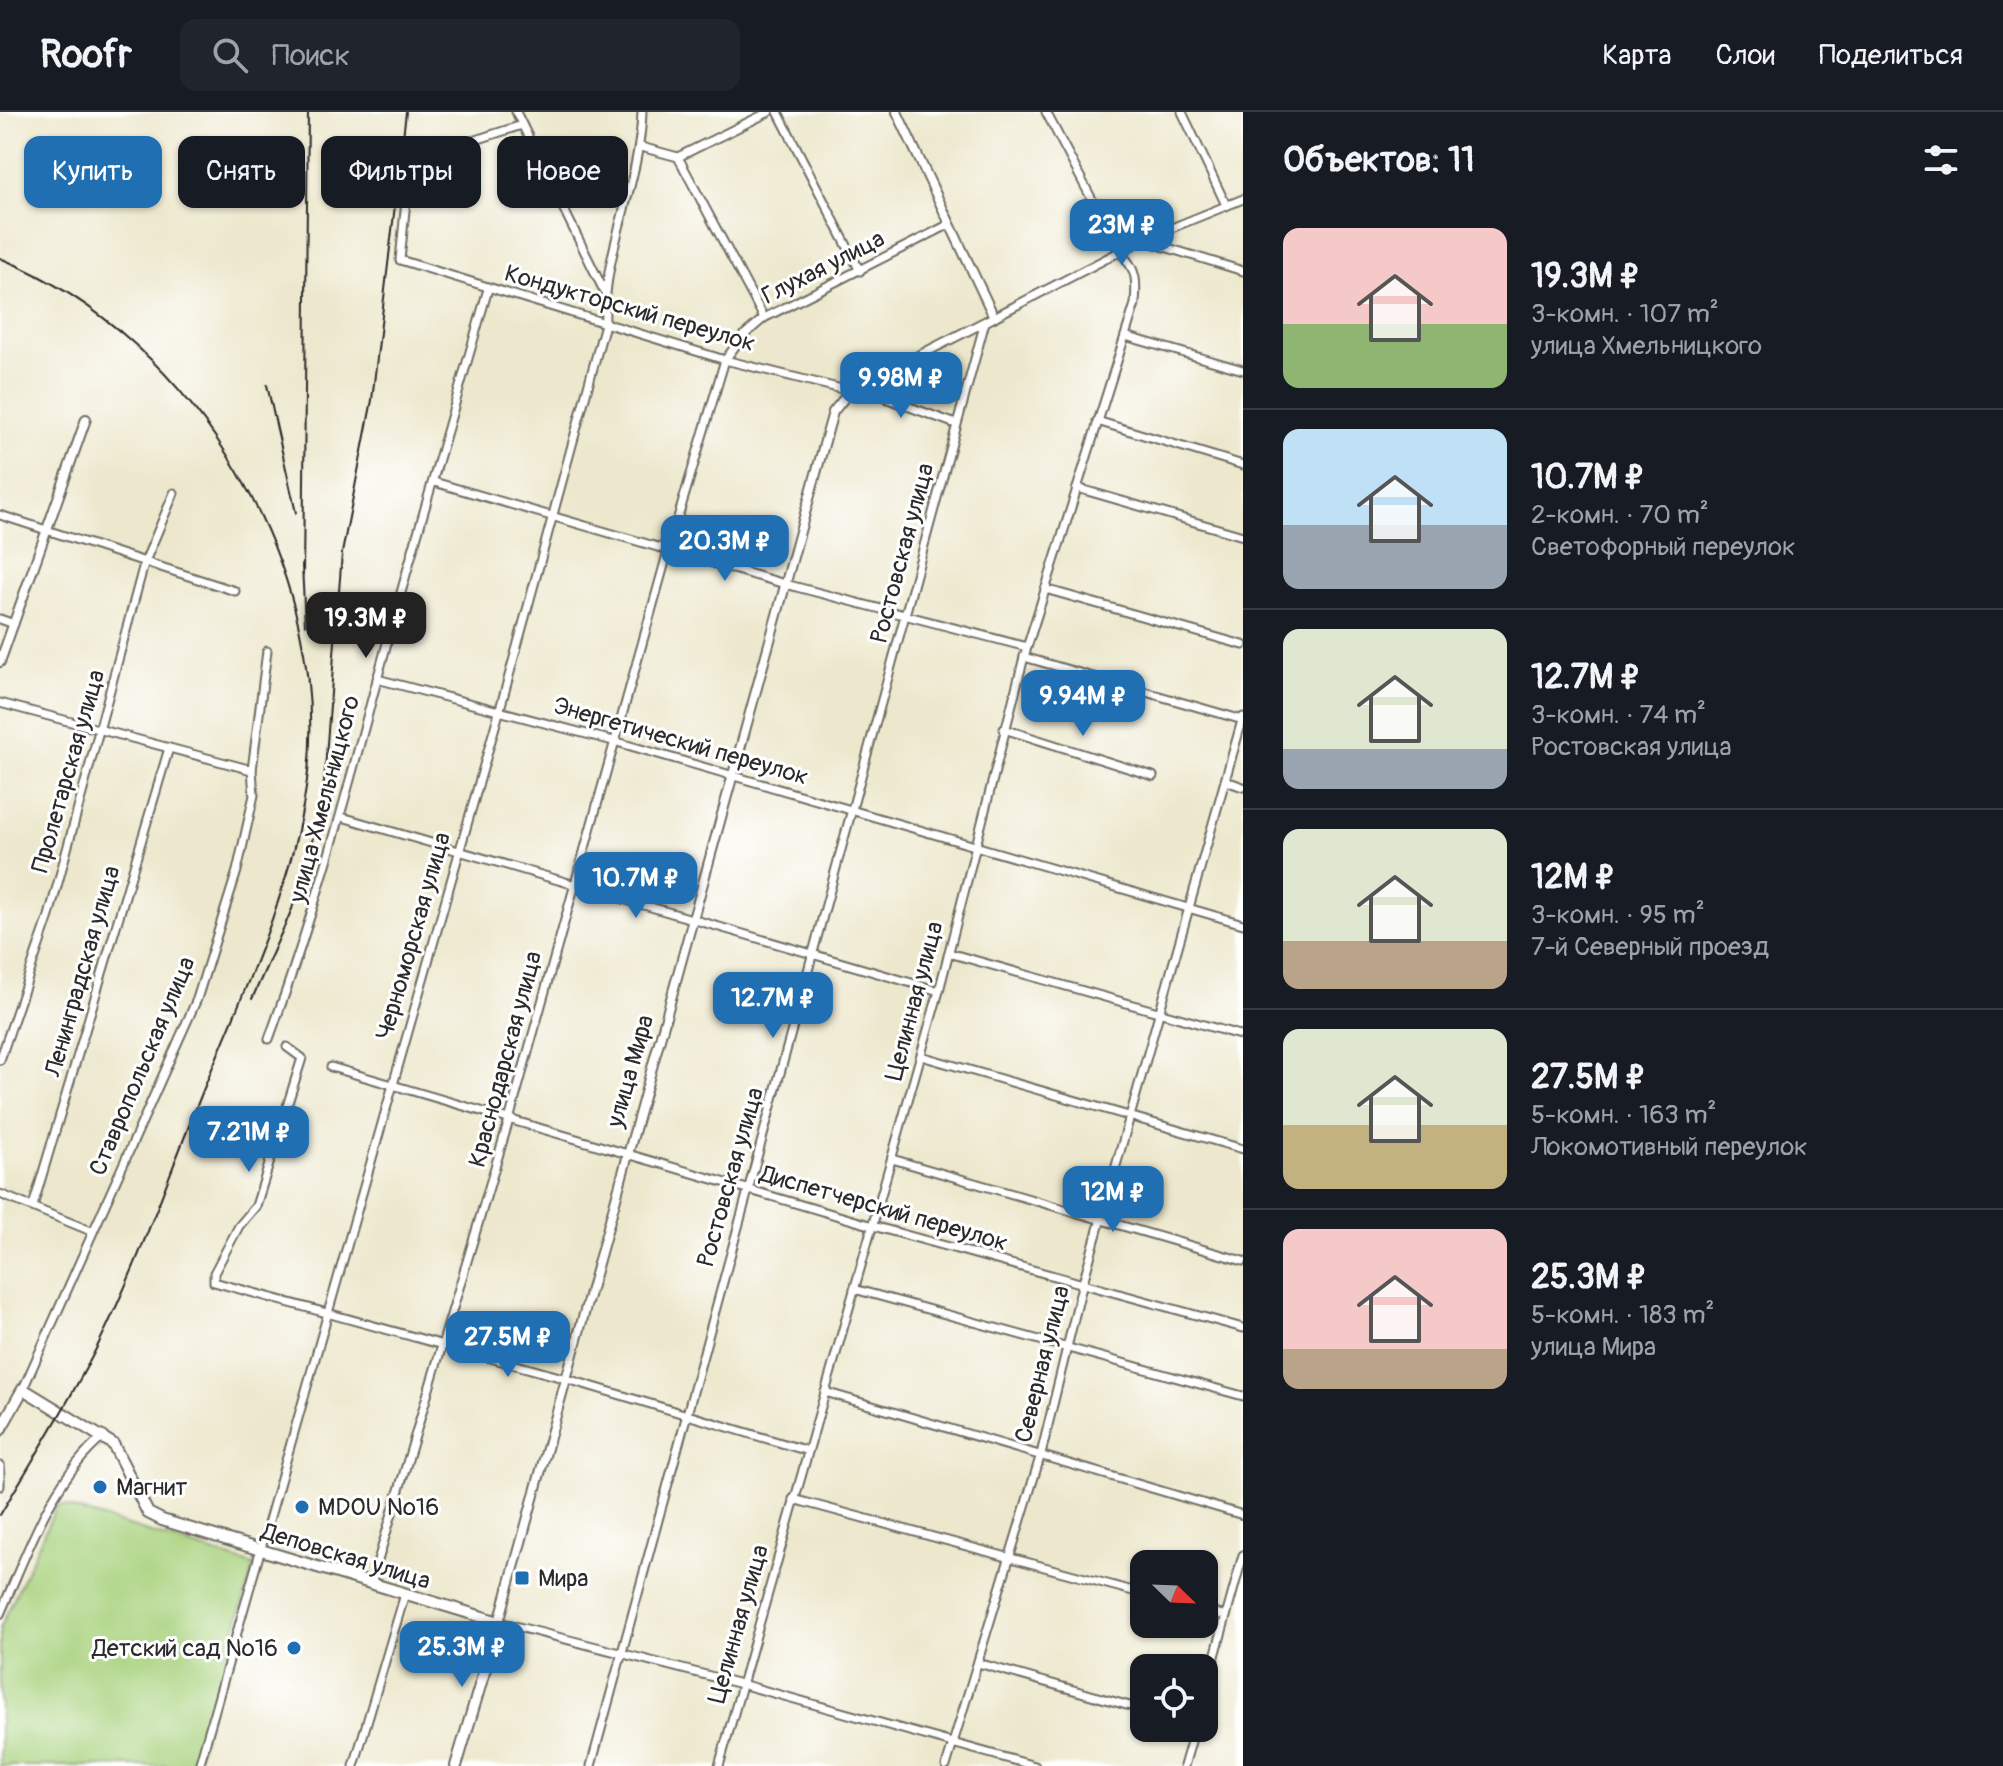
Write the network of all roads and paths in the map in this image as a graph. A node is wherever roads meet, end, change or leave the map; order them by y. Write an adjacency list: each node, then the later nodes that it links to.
1 (516, 112): 8 (street)
2 (642, 112): 9 (street, Черноморская улица)
3 (769, 112): 10 (street)
4 (778, 112): 16 (street)
5 (897, 112): 13 (street)
6 (1046, 112): 15 (street, Целинная улица)
7 (1182, 112): 12 (street)
8 (522, 125): 18 (street, Кондукторский переулок); 19 (street)
9 (641, 147): 10 (street); 19 (street, Черноморская улица)
10 (678, 157): 21 (street)
11 (1243, 199): 12 (street)
12 (1226, 205): 14 (street)
13 (950, 224): 16 (street, Глухая улица); 20 (street)
14 (1142, 240): 15 (street); 17 (street)
15 (1119, 251): 20 (street); 24 (street, Целинная улица)
16 (860, 271): 21 (street, Глухая улица)
17 (1243, 271)
18 (488, 289): 23 (street, Кондукторский переулок); 33 (street, улица Хмельницкого)
19 (604, 291): 23 (street, Черноморская улица)
20 (994, 317): 22 (street)
21 (764, 318): 25 (street, Глухая улица)
22 (985, 322): 27 (street); 31 (street, Ростовская улица)
23 (605, 324): 25 (street, Кондукторский переулок); 37 (street, Черноморская улица)
24 (1125, 336): 26 (street); 30 (street, Целинная улица)
25 (725, 360): 28 (street, Кондукторский переулок); 40 (street, Краснодарская улица)
26 (1243, 370)
27 (871, 380): 28 (street); 31 (street)
28 (850, 391): 42 (street, улица Мира)
29 (86, 419): 38 (street)
30 (1097, 421): 32 (street); 34 (street, Целинная улица)
31 (956, 424): 45 (street, Ростовская улица)
32 (1243, 465)
33 (434, 482): 37 (street); 53 (street, улица Хмельницкого)
34 (1077, 488): 39 (street); 43 (street, Целинная улица)
35 (174, 493): 41 (street, Пролетарская улица)
36 (0, 515): 38 (street)
37 (552, 518): 40 (street); 55 (street, Черноморская улица)
38 (47, 532): 41 (street); 47 (street)
39 (1243, 536)
40 (668, 551): 42 (street); 59 (street, Краснодарская улица)
41 (144, 564): 44 (street); 58 (street, Пролетарская улица)
42 (785, 584): 45 (street); 63 (street, улица Мира)
43 (1045, 589): 48 (street); 49 (street, Целинная улица)
44 (235, 591)
45 (907, 617): 49 (street); 66 (street, Ростовская улица)
46 (0, 619): 47 (street)
47 (14, 624): 52 (street)
48 (1243, 645)
49 (1027, 647): 51 (street, Целинная улица)
50 (267, 651): 61 (street, Ставропольская улица)
51 (1024, 657): 56 (street); 57 (street, Целинная улица)
52 (0, 662)
53 (377, 679): 55 (street, Энергетический переулок); 67 (street, улица Хмельницкого)
54 (0, 703): 58 (street)
55 (500, 709): 59 (street, Энергетический переулок); 69 (street, Черноморская улица)
56 (1243, 719): 64 (street, Северная улица)
57 (1004, 729): 62 (street); 68 (street, Целинная улица)
58 (102, 731): 60 (street); 82 (street, Пролетарская улица)
59 (617, 742): 63 (street, Энергетический переулок); 70 (street, Краснодарская улица)
60 (169, 748): 61 (street); 92 (street, Ленинградская улица)
61 (252, 770): 95 (street, Ставропольская улица)
62 (1153, 776)
63 (734, 778): 66 (street, Энергетический переулок); 72 (street, улица Мира)
64 (1226, 781): 65 (street); 71 (street, Северная улица)
65 (1243, 787)
66 (851, 812): 68 (street, Энергетический переулок); 75 (street, Ростовская улица)
67 (342, 817): 69 (street); 79 (street, улица Хмельницкого)
68 (973, 848): 71 (street, Энергетический переулок); 74 (street, Целинная улица)
69 (457, 853): 70 (street); 84 (street, Черноморская улица)
70 (573, 887): 72 (street); 86 (street, Краснодарская улица)
71 (1189, 909): 73 (street, Энергетический переулок); 77 (street, Северная улица)
72 (695, 920): 75 (street); 88 (street, улица Мира)
73 (1243, 924)
74 (949, 953): 76 (street, Целинная улица); 77 (street)
75 (813, 955): 76 (street); 90 (street, Ростовская улица)
76 (939, 991): 81 (street, Целинная улица)
77 (1161, 1011): 78 (street); 85 (street, Северная улица)
78 (1243, 1036)
79 (269, 1039)
80 (287, 1047): 99 (street)
81 (921, 1056): 85 (street); 89 (street, Целинная улица)
82 (0, 1060)
83 (331, 1067): 84 (street, Диспетчерский переулок)
84 (392, 1086): 86 (street, Диспетчерский переулок); 99 (street, Черноморская улица)
85 (1131, 1118): 87 (street); 93 (street, Северная улица)
86 (509, 1120): 88 (street, Диспетчерский переулок); 101 (street, Краснодарская улица)
87 (1243, 1149)
88 (627, 1152): 90 (street, Диспетчерский переулок); 103 (street, улица Мира)
89 (892, 1159): 93 (street); 94 (street, Целинная улица)
90 (747, 1189): 94 (street, Диспетчерский переулок); 107 (street, Ростовская улица)
91 (0, 1194): 92 (street)
92 (33, 1206): 95 (street)
93 (1101, 1220): 96 (street); 97 (street, Северная улица)
94 (873, 1226): 97 (street, Диспетчерский переулок); 98 (street, Целинная улица)
95 (91, 1231): 104 (street, Ставропольская улица)
96 (1243, 1261)
97 (1082, 1286): 100 (street, Диспетчерский переулок); 102 (street, Северная улица)
98 (854, 1289): 102 (street); 105 (street, Целинная улица)
99 (327, 1312): 101 (street); 116 (street, Черноморская улица)
100 (1243, 1328)
101 (444, 1345): 103 (street); 119 (street, Краснодарская улица)
102 (1067, 1349): 106 (street); 111 (street, Северная улица)
103 (567, 1379): 107 (street); 125 (street, улица Мира)
104 (23, 1389): 108 (main road, Ставропольская улица); 109 (main road, Деповская улица)
105 (825, 1392): 110 (street, Целинная улица); 111 (street)
106 (1243, 1396)
107 (684, 1414): 110 (street); 126 (street, Ростовская улица)
108 (0, 1430)
109 (104, 1436): 116 (main road, Деповская улица); 122 (street)
110 (808, 1451): 114 (street, Целинная улица)
111 (1041, 1454): 115 (street); 118 (street, Северная улица)
112 (0, 1466): 113 (street)
113 (0, 1486)
114 (793, 1499): 118 (street); 129 (street, Целинная улица)
115 (1243, 1515)
116 (261, 1551): 119 (main road, Деповская улица); 133 (street, Черноморская улица)
117 (1243, 1555): 124 (street)
118 (1011, 1558): 120 (street); 128 (street, Северная улица)
119 (371, 1584): 121 (main road, Деповская улица)
120 (1130, 1590)
121 (405, 1594): 125 (main road, Деповская улица); 134 (street)
122 (0, 1614)
123 (1218, 1614): 124 (street)
124 (1226, 1616): 127 (street)
125 (499, 1622): 126 (street, Деповская улица); 135 (main road, улица Мира)
126 (621, 1654): 129 (street, Деповская улица); 136 (street, Ростовская улица)
127 (1216, 1654)
128 (978, 1663): 130 (street); 132 (street, Северная улица)
129 (741, 1684): 132 (street, Деповская улица); 137 (street, Целинная улица)
130 (1130, 1706)
131 (1191, 1742): 140 (street)
132 (954, 1743): 138 (street, Северная улица); 139 (street, Деповская улица)
133 (199, 1766)
134 (354, 1766)
135 (456, 1766)
136 (591, 1766)
137 (719, 1766)
138 (946, 1766)
139 (1035, 1766)
140 (1184, 1766)

